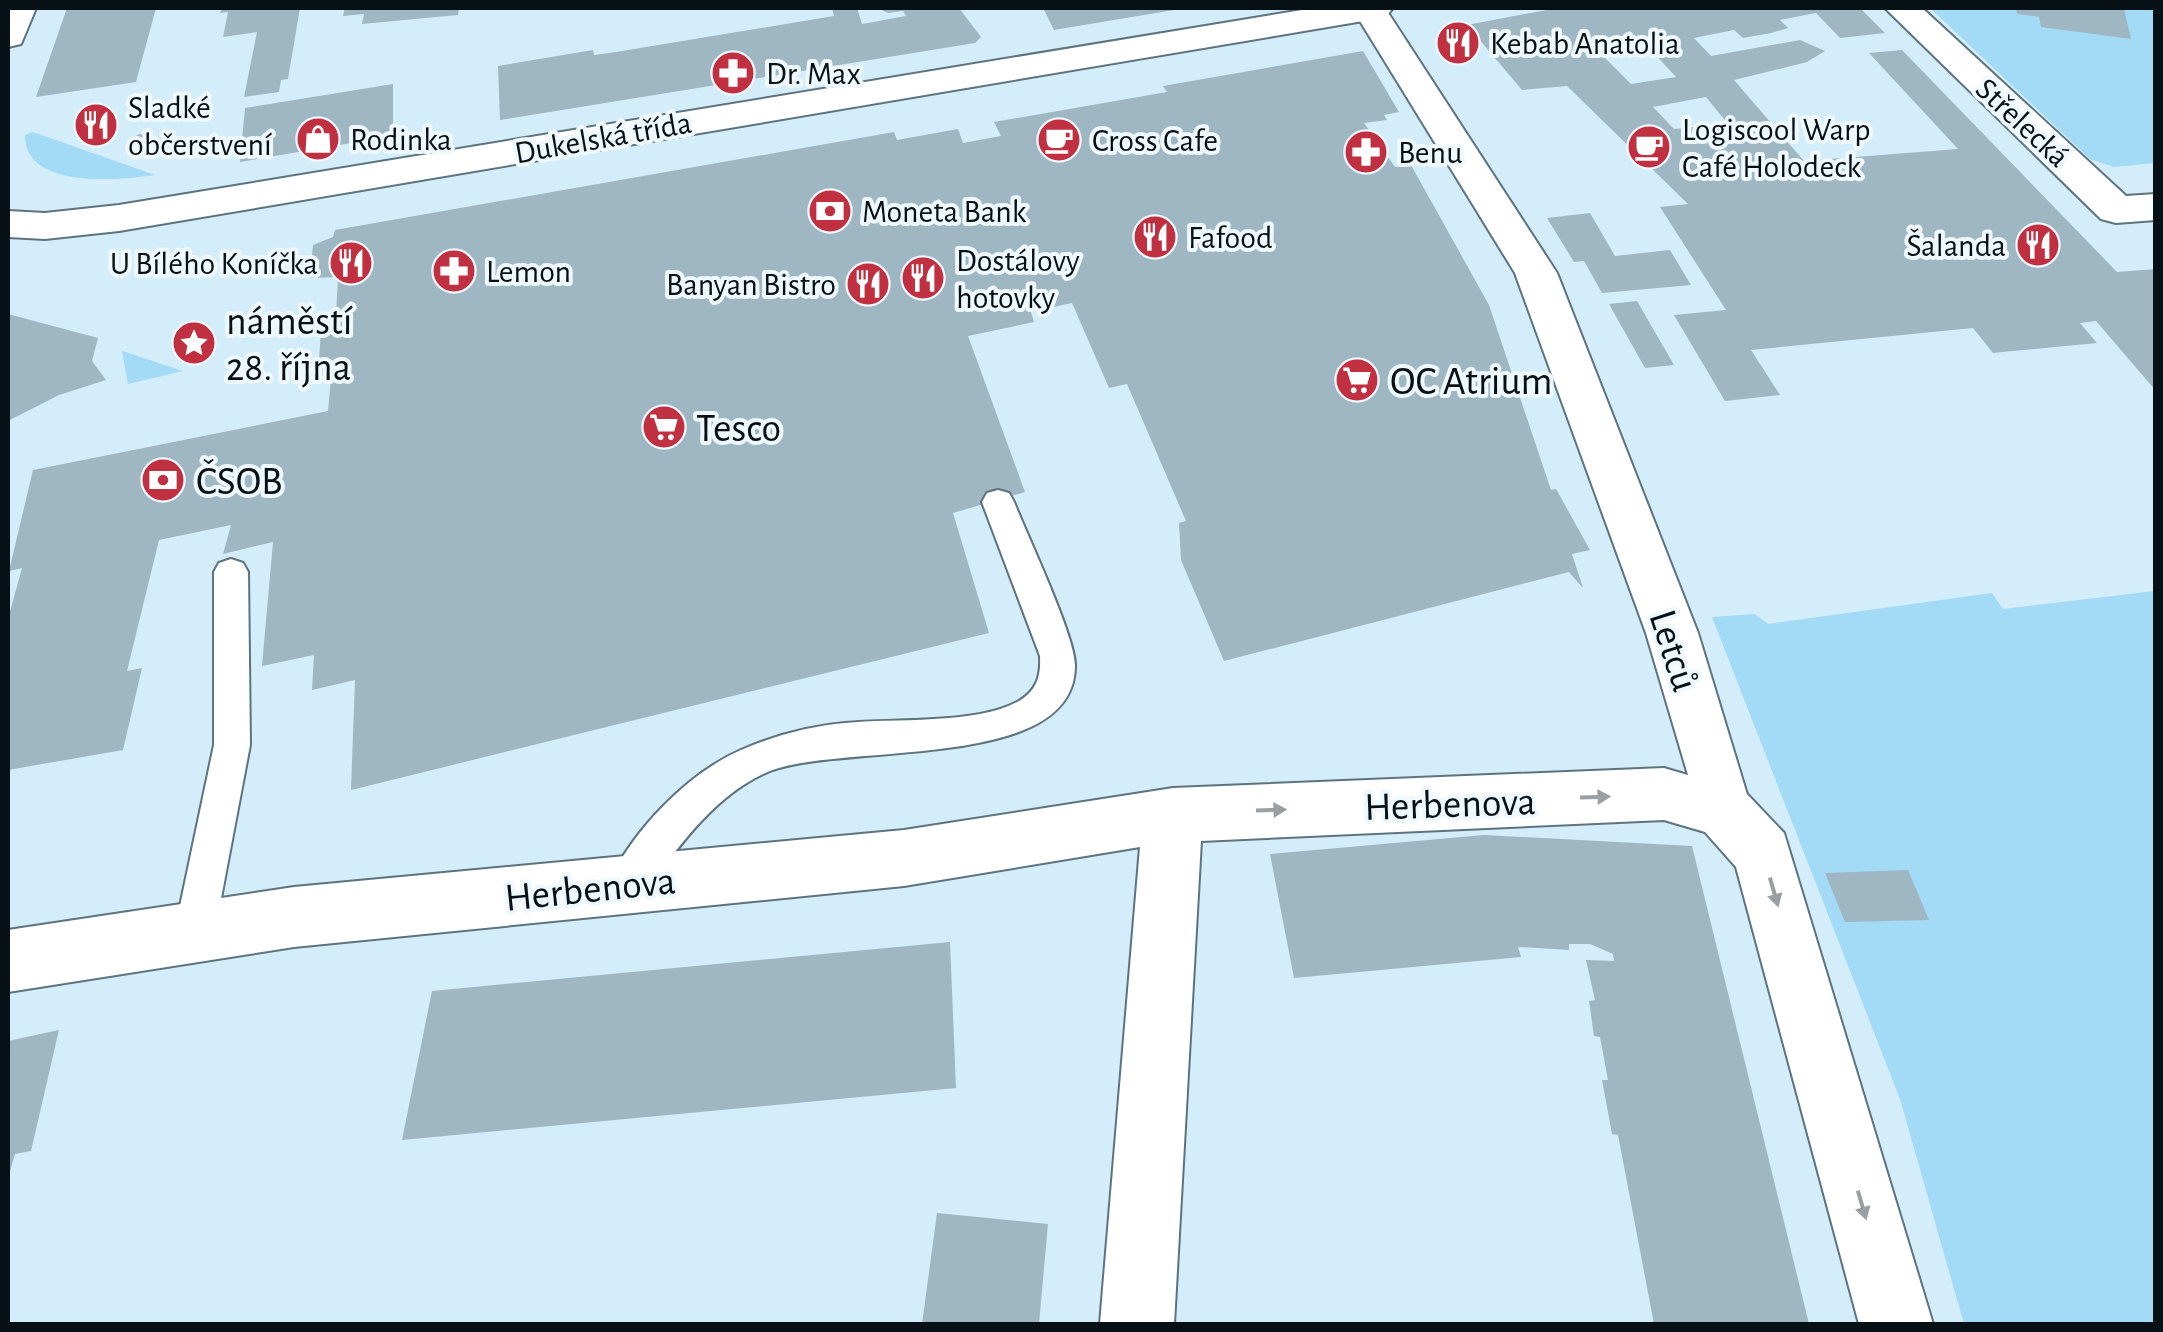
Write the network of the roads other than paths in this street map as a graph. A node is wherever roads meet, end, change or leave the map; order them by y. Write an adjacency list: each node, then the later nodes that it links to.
1 (18, 8): 4 (street)
2 (1372, 8): 6 (street, Dukelská třída); 9 (street, Letců)
3 (1902, 8): 5 (street, Střelecká)
4 (8, 36)
5 (2156, 207)
6 (8, 224)
7 (998, 502): 11 (lane)
8 (231, 572): 12 (lane)
9 (1724, 811): 10 (street, Herbenova, one-way to 9); 15 (street, Letců, one-way to 15)
10 (1173, 814): 11 (street, Herbenova); 14 (street)
11 (628, 884): 12 (street, Herbenova)
12 (195, 930): 13 (street, Herbenova)
13 (8, 961)
14 (1137, 1324)
15 (1896, 1324)

